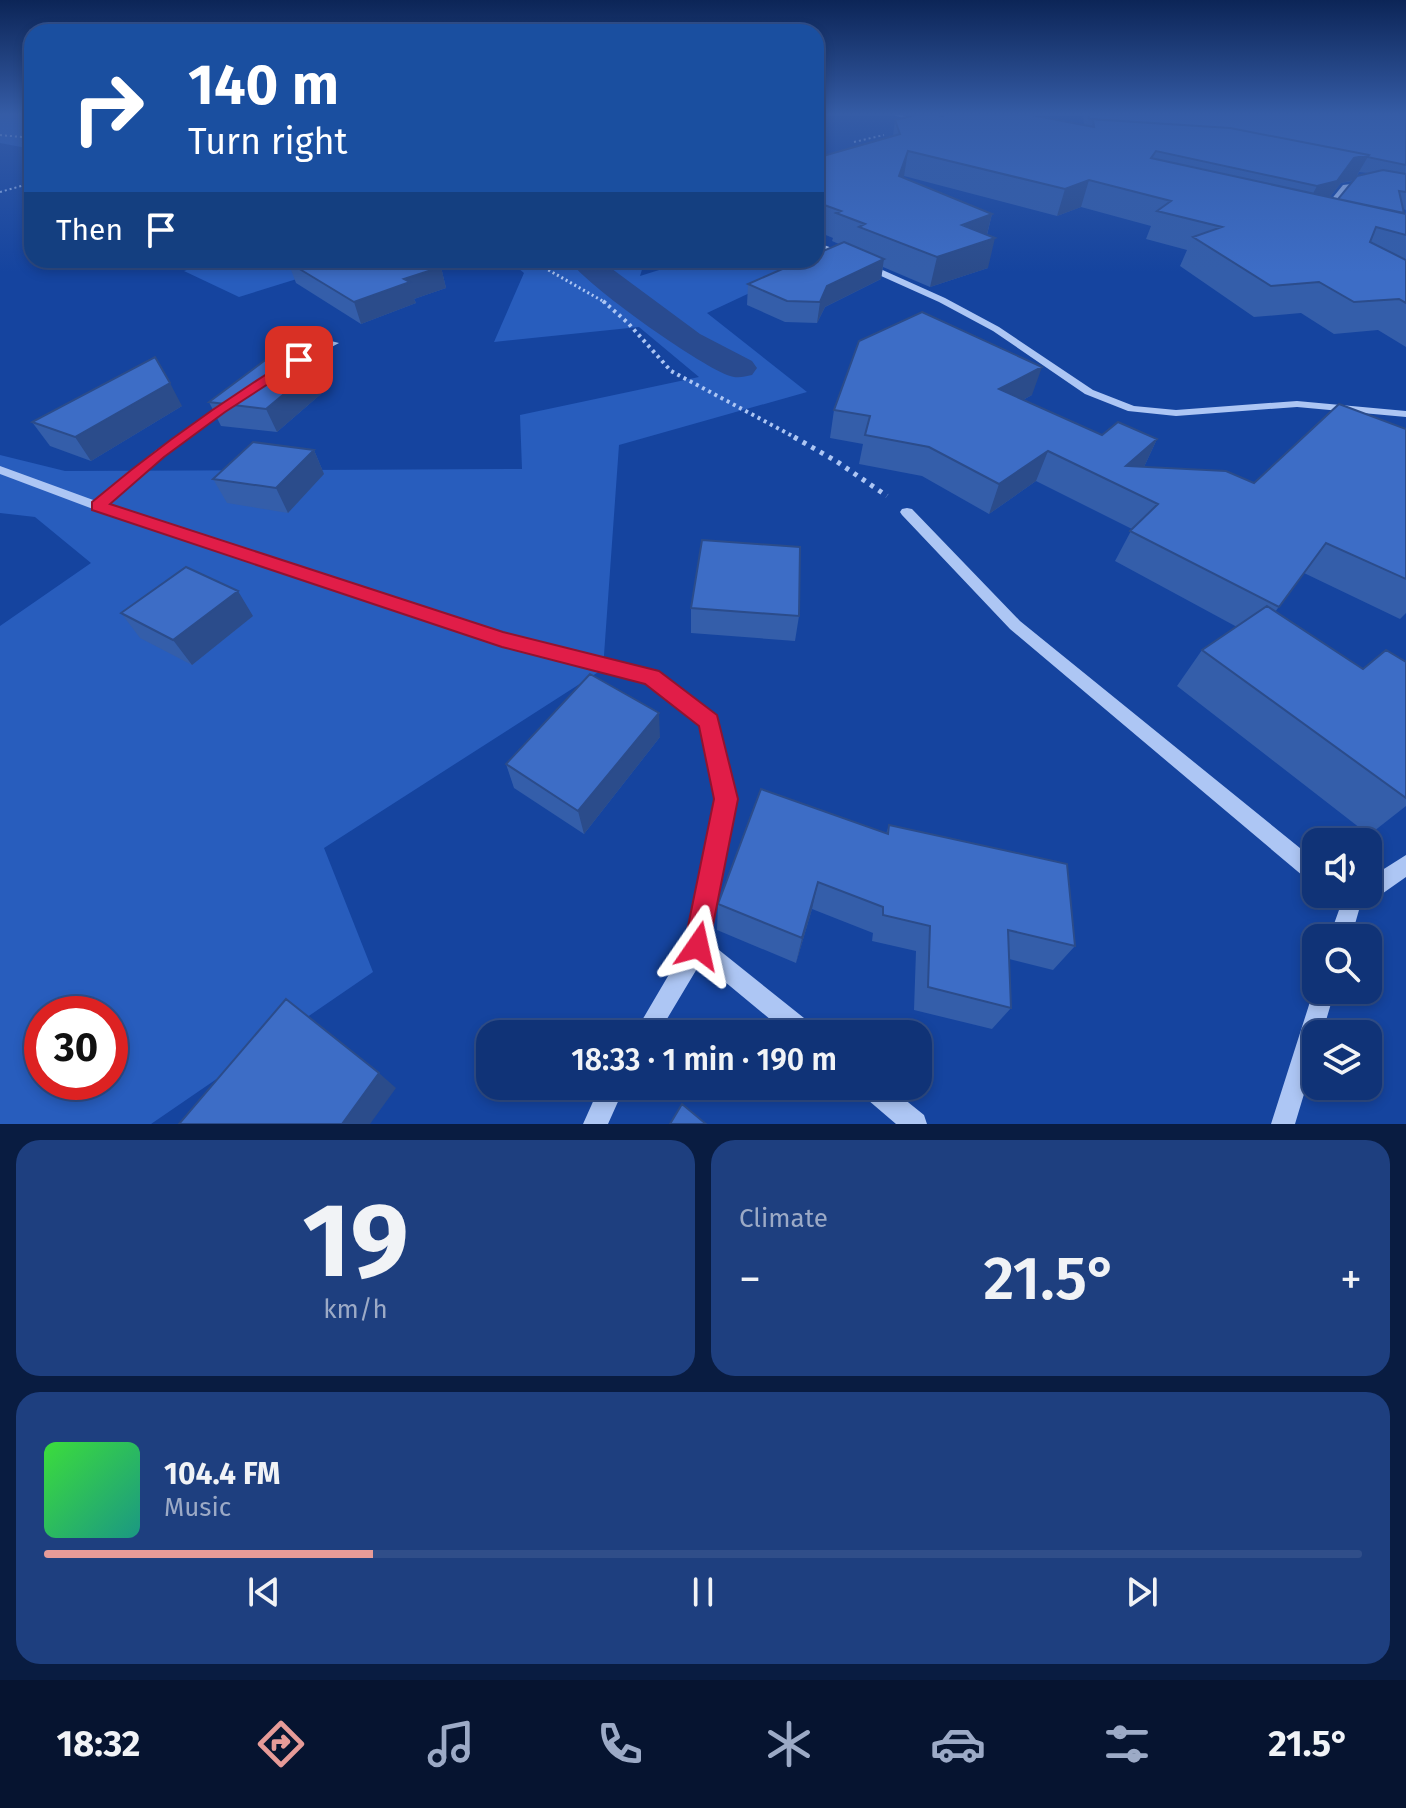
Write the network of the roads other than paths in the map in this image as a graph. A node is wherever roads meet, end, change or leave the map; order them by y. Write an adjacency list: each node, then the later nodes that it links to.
1 (1355, 174): 2 (street)
2 (1314, 215)
3 (824, 248): 7 (street)
4 (334, 343): 5 (street)
5 (268, 378)
6 (244, 393): 9 (street)
7 (1406, 414)
8 (0, 470): 9 (street)
9 (98, 506): 14 (street)
10 (907, 512): 11 (street)
11 (1302, 862)
12 (1406, 865): 13 (street)
13 (1382, 879)
14 (698, 946): 16 (street); 17 (street)
15 (1320, 1004): 22 (street)
16 (653, 1020)
17 (789, 1020)
18 (606, 1100): 20 (street)
19 (886, 1100): 21 (street)
20 (595, 1124)
21 (915, 1124)
22 (1283, 1124)

